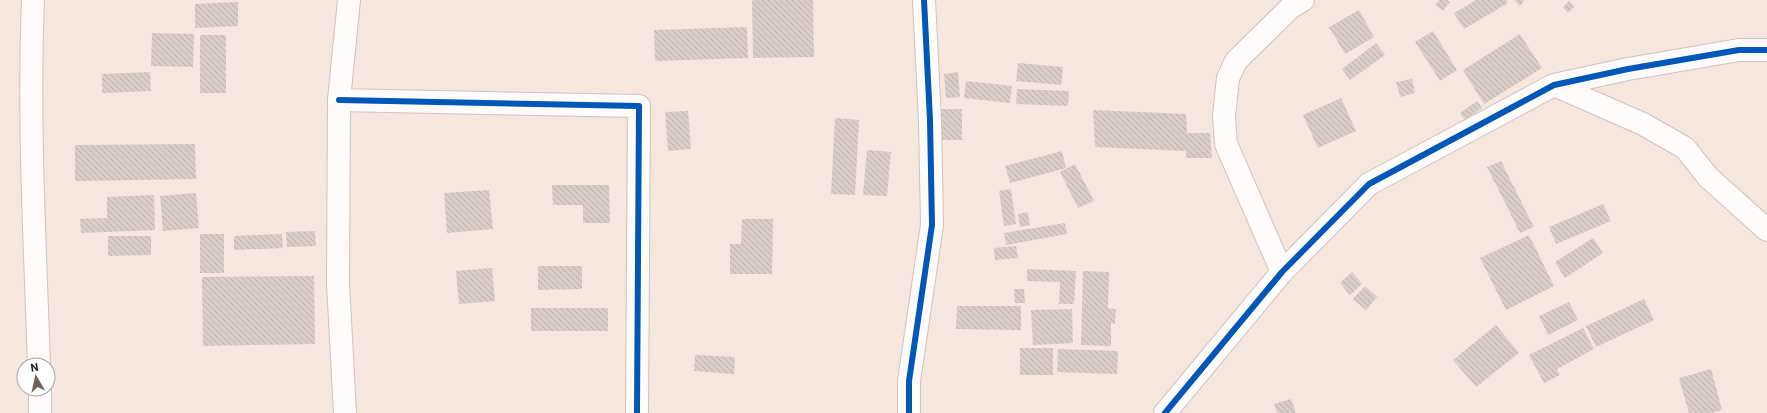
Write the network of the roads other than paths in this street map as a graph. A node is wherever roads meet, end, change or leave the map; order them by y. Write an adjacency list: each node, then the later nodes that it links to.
1 (33, 0): 10 (street)
2 (349, 0): 7 (street)
3 (924, 0): 15 (street)
4 (1303, 0): 9 (street)
5 (1767, 50): 6 (street)
6 (1554, 85): 8 (street); 9 (street)
7 (339, 100): 13 (street); 14 (street)
8 (1767, 230)
9 (1282, 272): 16 (street)
10 (39, 357)
11 (40, 397): 12 (street)
12 (40, 413)
13 (345, 413)
14 (637, 413)
15 (909, 413)
16 (1166, 413)

